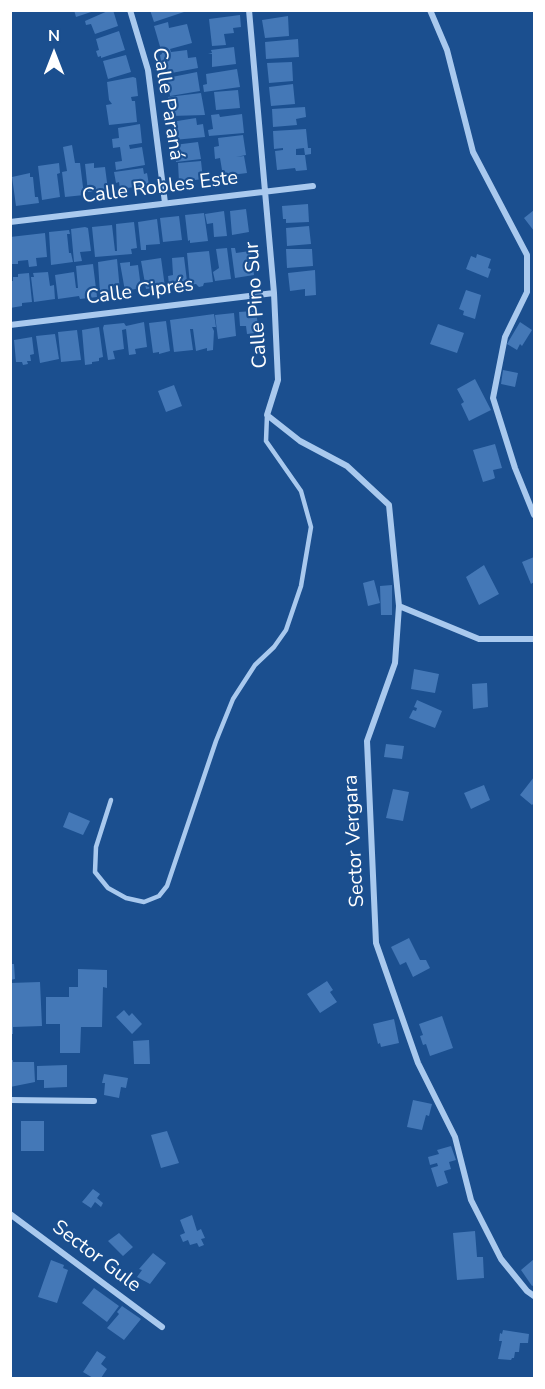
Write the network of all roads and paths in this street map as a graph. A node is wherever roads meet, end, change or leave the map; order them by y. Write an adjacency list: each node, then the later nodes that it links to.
1 (130, 10): 6 (street, Calle Paraná)
2 (249, 10): 5 (street, Calle Pino Sur)
3 (430, 10): 11 (street)
4 (313, 186): 5 (street, Calle Robles Este)
5 (265, 192): 6 (street, Calle Robles Este); 8 (street, Calle Pino Sur)
6 (165, 203): 7 (street, Calle Robles Este)
7 (10, 222)
8 (274, 293): 9 (street, Calle Ciprés); 10 (street, Calle Pino Sur)
9 (10, 325)
10 (267, 415): 12 (street, Sector Vergara); 14 (lane)
11 (534, 515)
12 (399, 606): 13 (street); 18 (street, Sector Vergara)
13 (534, 639)
14 (111, 800)
15 (10, 1100): 16 (street)
16 (94, 1101)
17 (10, 1214): 19 (street, Sector Gule)
18 (534, 1296)
19 (162, 1327)

